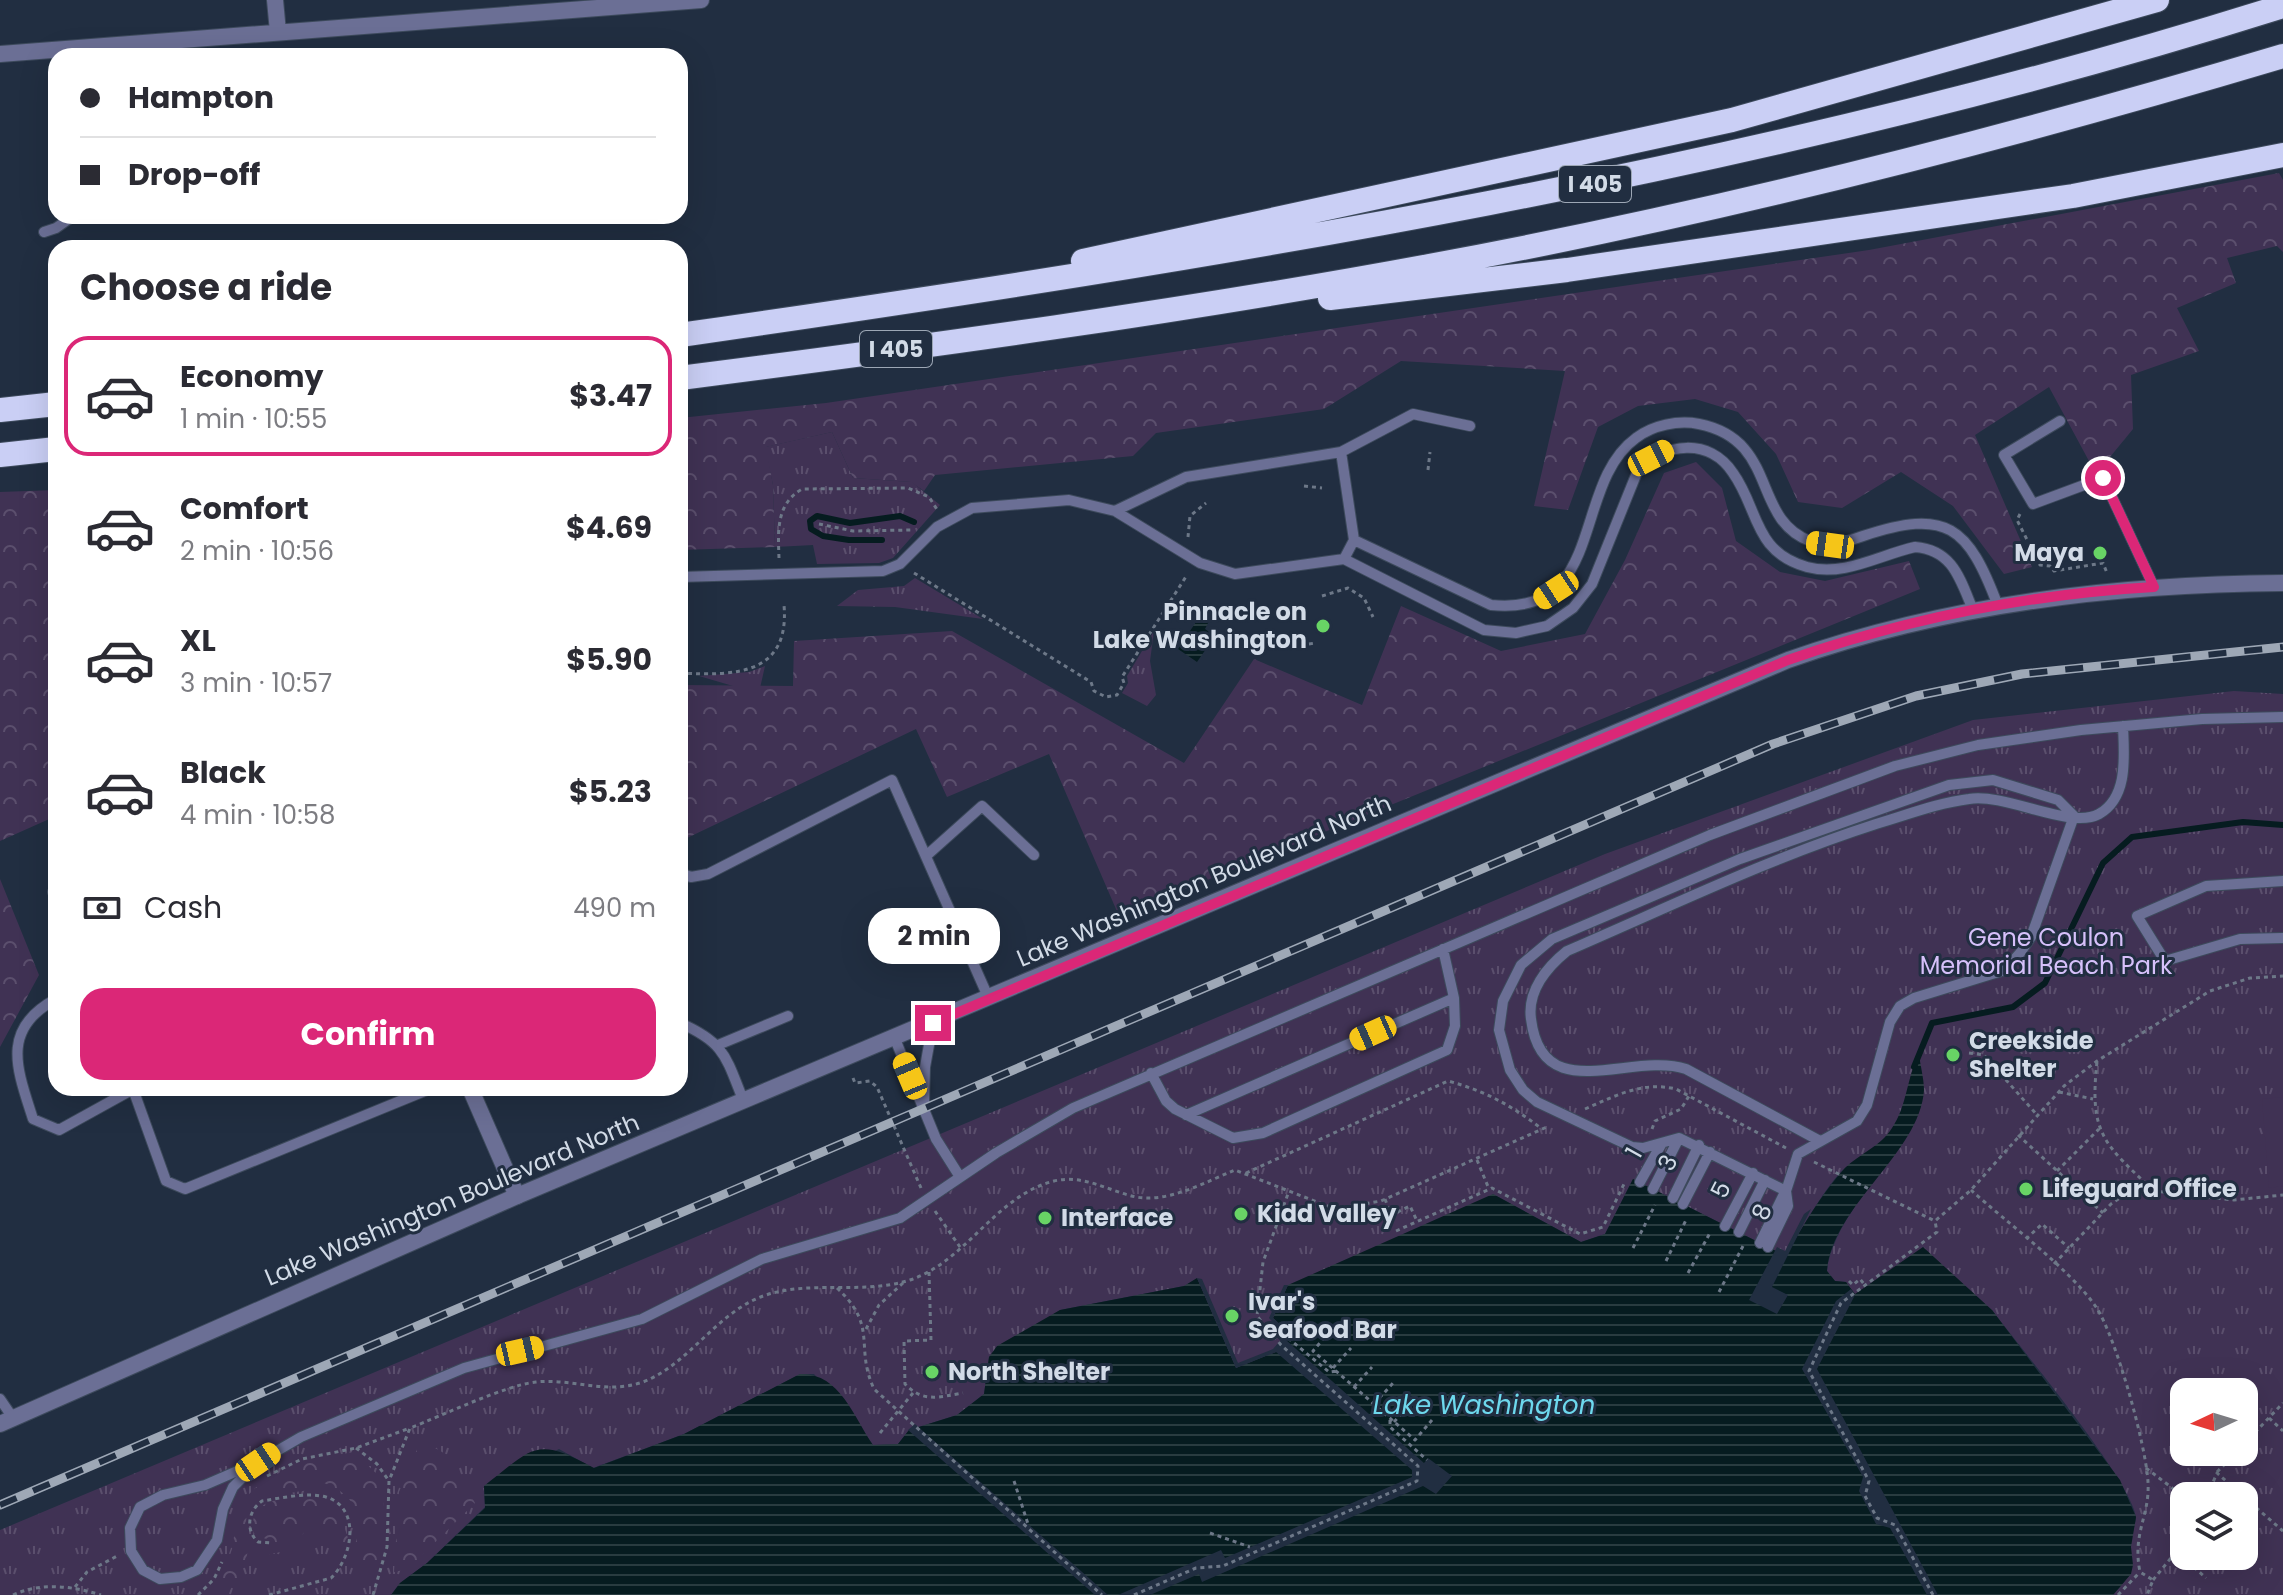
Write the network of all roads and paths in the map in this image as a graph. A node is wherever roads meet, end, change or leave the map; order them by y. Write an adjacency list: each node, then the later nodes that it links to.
1 (275, 0): 5 (street)
2 (701, 0): 5 (street)
3 (2157, 0): 13 (highway)
4 (2283, 6): 13 (highway, I 405)
5 (278, 32): 6 (street)
6 (123, 48)
7 (48, 53): 8 (street)
8 (0, 54)
9 (2283, 56): 14 (highway, I 405)
10 (2283, 155): 14 (highway)
11 (62, 224): 12 (lane)
12 (44, 232)
13 (894, 304): 15 (highway, I 405)
14 (1112, 318): 16 (highway, I 405)
15 (688, 334)
16 (688, 377)
17 (48, 405): 18 (highway)
18 (0, 410)
19 (2060, 421): 29 (lane)
20 (1470, 426): 22 (lane)
21 (48, 450): 24 (highway)
22 (1341, 452): 30 (lane); 34 (lane)
23 (1430, 452): 25 (path)
24 (0, 455)
25 (1428, 470)
26 (1304, 486): 27 (path)
27 (1322, 488)
28 (1206, 503): 35 (path)
29 (2033, 504): 40 (path); 43 (lane)
30 (1115, 511): 31 (lane); 36 (lane)
31 (946, 522): 33 (lane); 38 (path)
32 (819, 524): 33 (path)
33 (926, 538): 38 (lane)
34 (1354, 540): 36 (lane); 46 (lane)
35 (1188, 545)
36 (1344, 559): 47 (lane)
37 (914, 573): 39 (path)
38 (779, 574): 41 (lane)
39 (1187, 575)
40 (2107, 575)
41 (688, 577)
42 (2283, 583): 43 (street, Lake Washington Boulevard North)
43 (2154, 587): 46 (street, Lake Washington Boulevard North)
44 (1322, 596): 48 (path)
45 (784, 605): 51 (path)
46 (1998, 606): 47 (street, Lake Washington Boulevard North)
47 (1973, 610): 63 (street, Lake Washington Boulevard North)
48 (1373, 617)
49 (1274, 633): 50 (path)
50 (1315, 643)
51 (688, 673)
52 (2283, 717): 53 (lane)
53 (2123, 726): 54 (lane); 60 (lane)
54 (2074, 816): 85 (lane); 90 (lane); 90 (lane)
55 (1034, 855): 56 (lane)
56 (926, 856): 57 (lane); 63 (lane)
57 (688, 876)
58 (2283, 881): 59 (lane)
59 (2283, 938)
60 (1443, 949): 62 (lane); 72 (lane)
61 (2283, 976): 71 (path)
62 (1454, 998): 83 (lane); 83 (lane)
63 (989, 999): 66 (street, Lake Washington Boulevard North)
64 (48, 1003): 75 (lane)
65 (788, 1016): 69 (lane)
66 (933, 1023): 68 (street, Lake Washington Boulevard North); 82 (lane)
67 (688, 1028): 69 (lane)
68 (895, 1039): 81 (street, Lake Washington Boulevard North); 82 (lane)
69 (718, 1045): 81 (lane)
70 (1969, 1053): 84 (path)
71 (2097, 1061): 74 (path); 80 (path)
72 (1151, 1073): 83 (lane); 100 (lane)
73 (853, 1078): 104 (path)
74 (2059, 1092): 80 (path); 84 (path)
75 (120, 1096)
76 (137, 1096): 77 (lane)
77 (412, 1096)
78 (473, 1096): 111 (street)
79 (1689, 1096): 85 (path); 93 (path); 95 (path)
80 (2093, 1099): 87 (path)
81 (744, 1102): 111 (street, Lake Washington Boulevard North)
82 (924, 1110): 100 (lane)
83 (1186, 1115)
84 (2037, 1115): 88 (path)
85 (1568, 1117): 86 (path); 93 (lane)
86 (1542, 1129): 96 (path); 99 (path)
87 (2099, 1129): 97 (path); 108 (path)
88 (2018, 1135): 97 (path); 105 (path)
89 (1679, 1138): 91 (lane); 92 (lane); 109 (lane)
90 (1820, 1141): 95 (lane)
91 (1662, 1143): 93 (lane); 102 (lane, 1)
92 (1699, 1145): 94 (lane); 113 (lane, 3)
93 (1643, 1148): 103 (path)
94 (1710, 1152): 98 (lane); 113 (lane)
95 (1798, 1154): 107 (lane); 117 (path)
96 (1477, 1158): 103 (path); 112 (path)
97 (2057, 1171): 115 (path)
98 (1753, 1173): 101 (lane); 118 (lane, 5)
99 (1245, 1174): 106 (path); 123 (path)
100 (960, 1177): 160 (lane)
101 (1765, 1180): 107 (lane); 120 (lane)
102 (1640, 1182)
103 (1489, 1189): 116 (path)
104 (922, 1190)
105 (1971, 1190): 117 (path); 121 (path)
106 (1289, 1191): 112 (path); 190 (path)
107 (1786, 1191): 122 (lane)
108 (2154, 1191): 110 (path); 115 (path)
109 (1657, 1192): 124 (path)
110 (2283, 1195)
111 (517, 1196): 153 (street, Lake Washington Boulevard North)
112 (1385, 1199): 116 (path)
113 (1682, 1204): 126 (path)
114 (934, 1210): 123 (path)
115 (2103, 1213): 125 (path)
116 (1417, 1221): 119 (path)
117 (1935, 1221): 132 (path)
118 (1721, 1223): 129 (path)
119 (1396, 1231)
120 (1743, 1235): 134 (path)
121 (2026, 1239): 125 (path); 127 (path)
122 (1764, 1245)
123 (960, 1247): 128 (path)
124 (1633, 1248)
125 (2069, 1248): 127 (path)
126 (1666, 1261)
127 (2054, 1264): 162 (path)
128 (929, 1272): 130 (path); 143 (path)
129 (1688, 1273)
130 (905, 1281): 133 (path); 135 (path)
131 (1849, 1281): 132 (path)
132 (1864, 1284): 191 (path)
133 (837, 1288): 135 (path); 154 (path)
134 (1719, 1292)
135 (866, 1329): 149 (path)
136 (1330, 1331): 140 (path)
137 (1288, 1338): 140 (path)
138 (1351, 1348): 140 (path)
139 (1372, 1367): 142 (path)
140 (1335, 1370): 142 (path)
141 (1393, 1383): 148 (path)
142 (1354, 1387): 148 (path)
143 (913, 1393): 144 (path); 149 (path)
144 (963, 1393)
145 (0, 1399): 153 (lane)
146 (1413, 1401): 151 (path)
147 (2283, 1403): 150 (path)
148 (1374, 1404): 151 (path)
149 (896, 1410): 157 (path); 189 (path)
150 (2269, 1418): 155 (path); 156 (path)
151 (1392, 1420): 152 (path); 159 (path)
152 (1432, 1420)
153 (7, 1421)
154 (410, 1428): 158 (path); 165 (path)
155 (2258, 1429)
156 (2283, 1431)
157 (880, 1433)
158 (356, 1448): 164 (path); 165 (path)
159 (1427, 1460)
160 (258, 1462): 176 (lane); 176 (lane)
161 (2224, 1466): 163 (path)
162 (2145, 1467): 169 (path); 180 (path)
163 (2217, 1473): 167 (path); 168 (path)
164 (265, 1477)
165 (389, 1481): 188 (path)
166 (1014, 1481): 171 (path)
167 (2213, 1482)
168 (2228, 1482)
169 (2170, 1486)
170 (2258, 1509): 172 (path)
171 (1028, 1524)
172 (2283, 1531)
173 (1210, 1533): 175 (path)
174 (273, 1543): 187 (path)
175 (1250, 1547)
176 (131, 1551): 183 (path)
177 (224, 1558): 186 (path)
178 (2170, 1559): 182 (path)
179 (2197, 1570): 181 (path)
180 (2140, 1572): 182 (path); 192 (path)
181 (2206, 1578)
182 (2153, 1580): 193 (path)
183 (75, 1587): 184 (path); 185 (path)
184 (13, 1595)
185 (101, 1595)
186 (198, 1595)
187 (269, 1595)
188 (373, 1595)
189 (1102, 1595)
190 (1134, 1595)
191 (1933, 1595)
192 (2118, 1595)
193 (2147, 1595)

